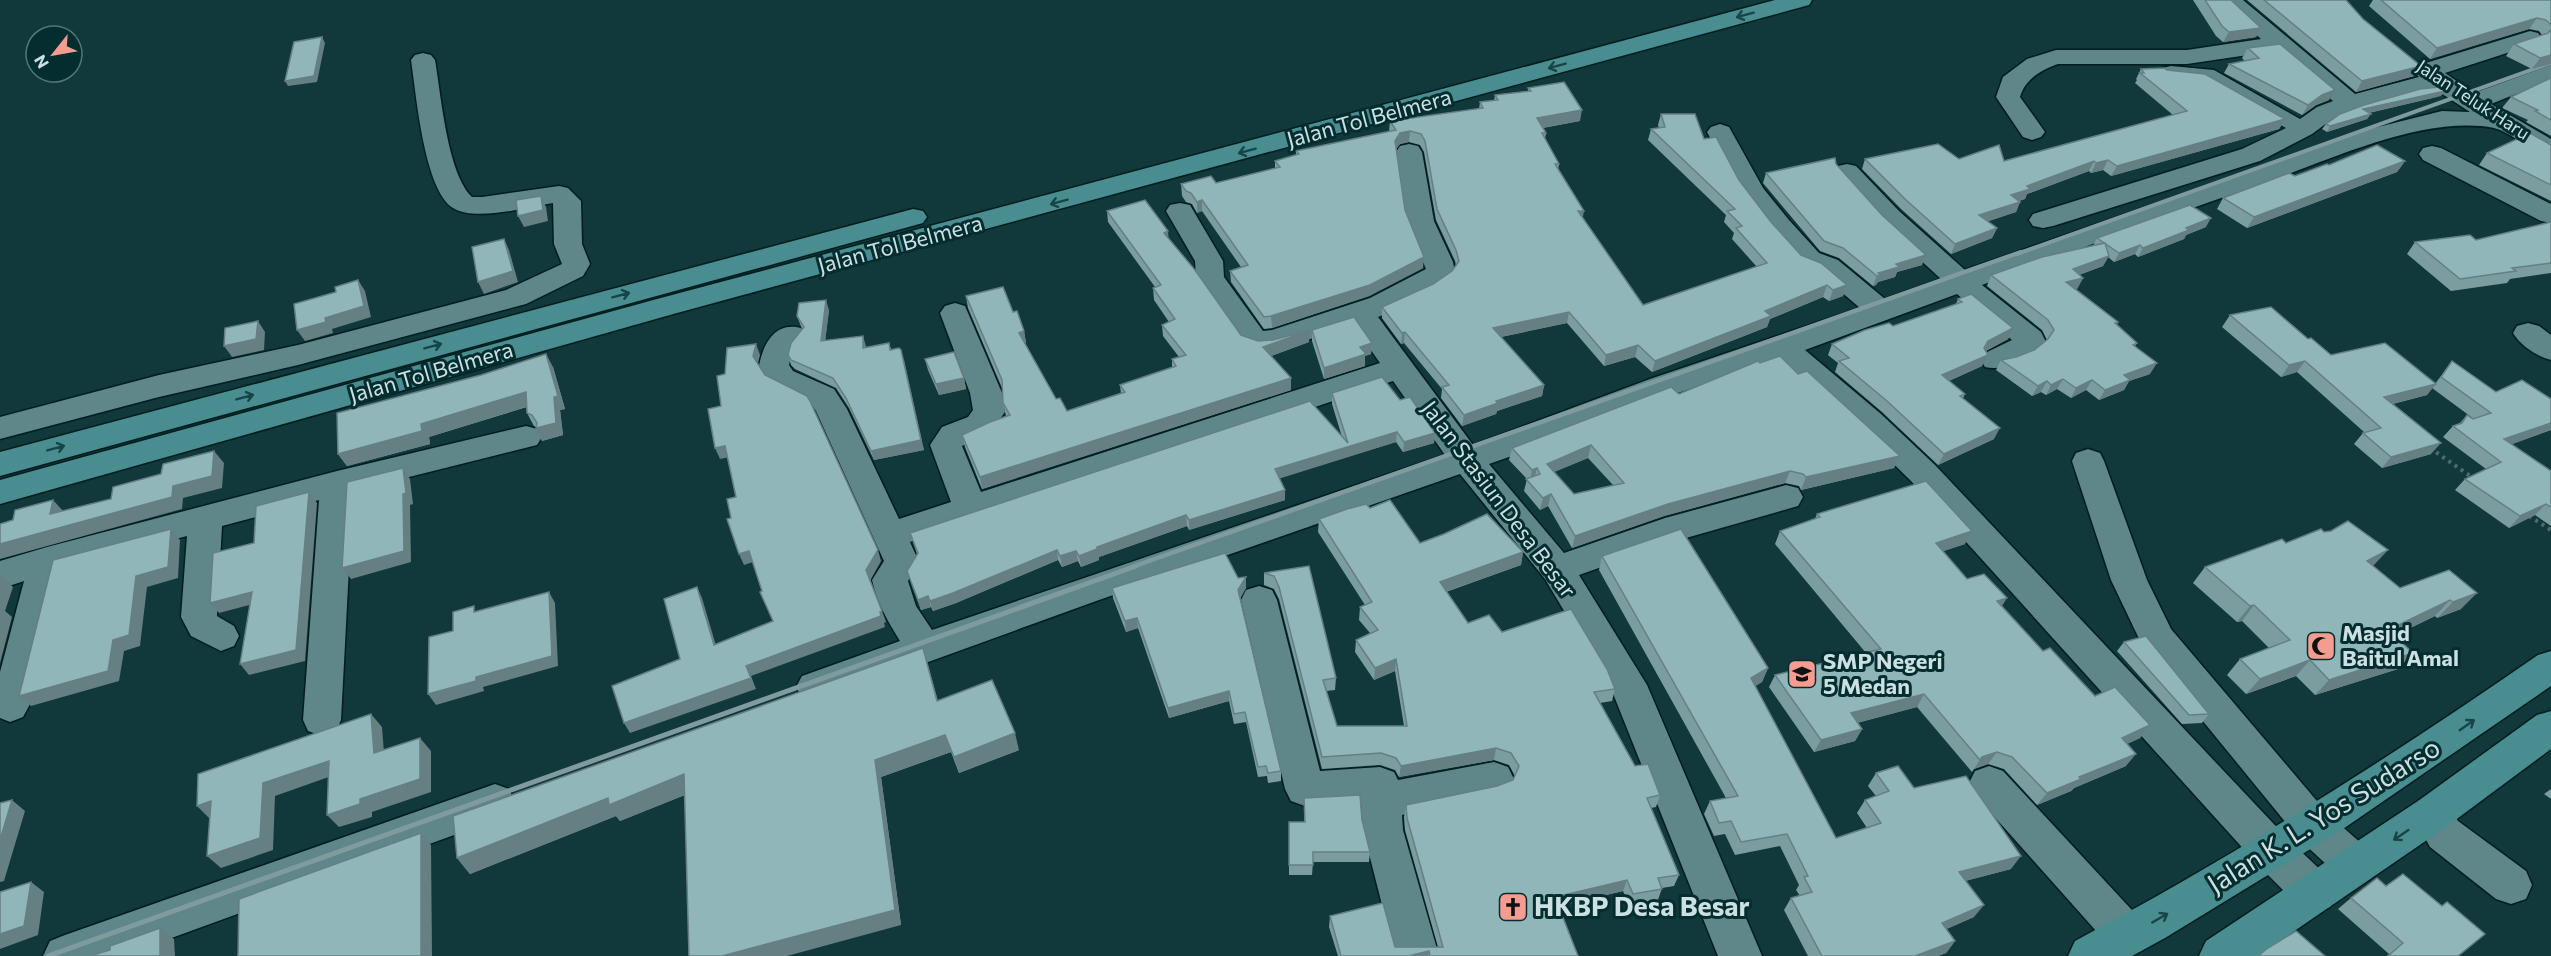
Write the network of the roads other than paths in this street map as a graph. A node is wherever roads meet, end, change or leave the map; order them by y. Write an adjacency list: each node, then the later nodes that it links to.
1 (1729, 0): 35 (highway, Jalan Tol Belmera, one-way to 1)
2 (1801, 0): 37 (highway, Jalan Tol Belmera, one-way to 37)
3 (2229, 0): 5 (street)
4 (2530, 38): 7 (street)
5 (2278, 43): 10 (street); 15 (street)
6 (423, 60): 31 (street)
7 (2425, 70): 10 (street); 11 (street, Jalan Teluk Haru)
8 (2551, 72): 11 (street)
9 (2171, 73): 13 (street)
10 (2351, 102): 13 (street)
11 (2473, 102): 12 (street, Jalan Teluk Haru)
12 (2502, 121): 16 (street, Jalan Teluk Haru); 23 (street)
13 (2303, 129): 22 (street)
14 (1720, 132): 24 (street)
15 (2032, 132)
16 (2551, 148)
17 (1409, 152): 26 (street)
18 (2432, 154): 21 (street)
19 (1846, 172): 23 (street)
20 (1180, 211): 26 (street)
21 (2551, 214)
22 (2043, 220)
23 (1959, 282): 24 (street); 29 (street)
24 (1882, 312): 28 (street)
25 (955, 313): 39 (street)
26 (1361, 314): 30 (street, Jalan Stasiun Desa Besar)
27 (790, 335): 41 (street)
28 (1783, 347): 33 (street); 59 (street)
29 (1996, 360)
30 (1401, 367): 33 (street, Jalan Stasiun Desa Besar); 39 (street)
31 (0, 428)
32 (526, 437): 36 (street)
33 (1466, 459): 43 (street, Jalan Stasiun Desa Besar); 47 (street)
34 (2088, 461): 58 (street)
35 (0, 464)
36 (337, 483): 40 (street); 51 (street)
37 (0, 492)
38 (1786, 497): 43 (street)
39 (971, 509): 41 (street)
40 (205, 518): 42 (street); 46 (street)
41 (890, 535): 47 (street)
42 (47, 560): 44 (street); 50 (street)
43 (1557, 569): 66 (street, Jalan Stasiun Desa Besar)
44 (0, 574)
45 (1259, 600): 56 (street)
46 (221, 636)
47 (924, 647): 49 (street)
48 (2551, 666): 58 (highway, Jalan K. L. Yos Sudarso, one-way to 48)
49 (789, 696)
50 (10, 706)
51 (322, 720)
52 (2551, 727): 57 (highway)
53 (1494, 780): 56 (street)
54 (1989, 783): 63 (street)
55 (529, 790): 64 (street)
56 (1381, 801): 65 (street)
57 (2432, 814): 60 (highway, one-way to 60); 61 (street)
58 (2314, 827): 59 (highway, Jalan K. L. Yos Sudarso); 60 (street)
59 (2273, 852): 62 (street); 63 (highway, Jalan K. L. Yos Sudarso, one-way to 59)
60 (2356, 865): 62 (highway)
61 (2511, 885)
62 (2315, 893): 68 (highway)
63 (2128, 936): 67 (highway, Jalan K. L. Yos Sudarso)
64 (65, 956)
65 (1416, 956)
66 (1740, 956)
67 (2090, 956)
68 (2221, 956)

